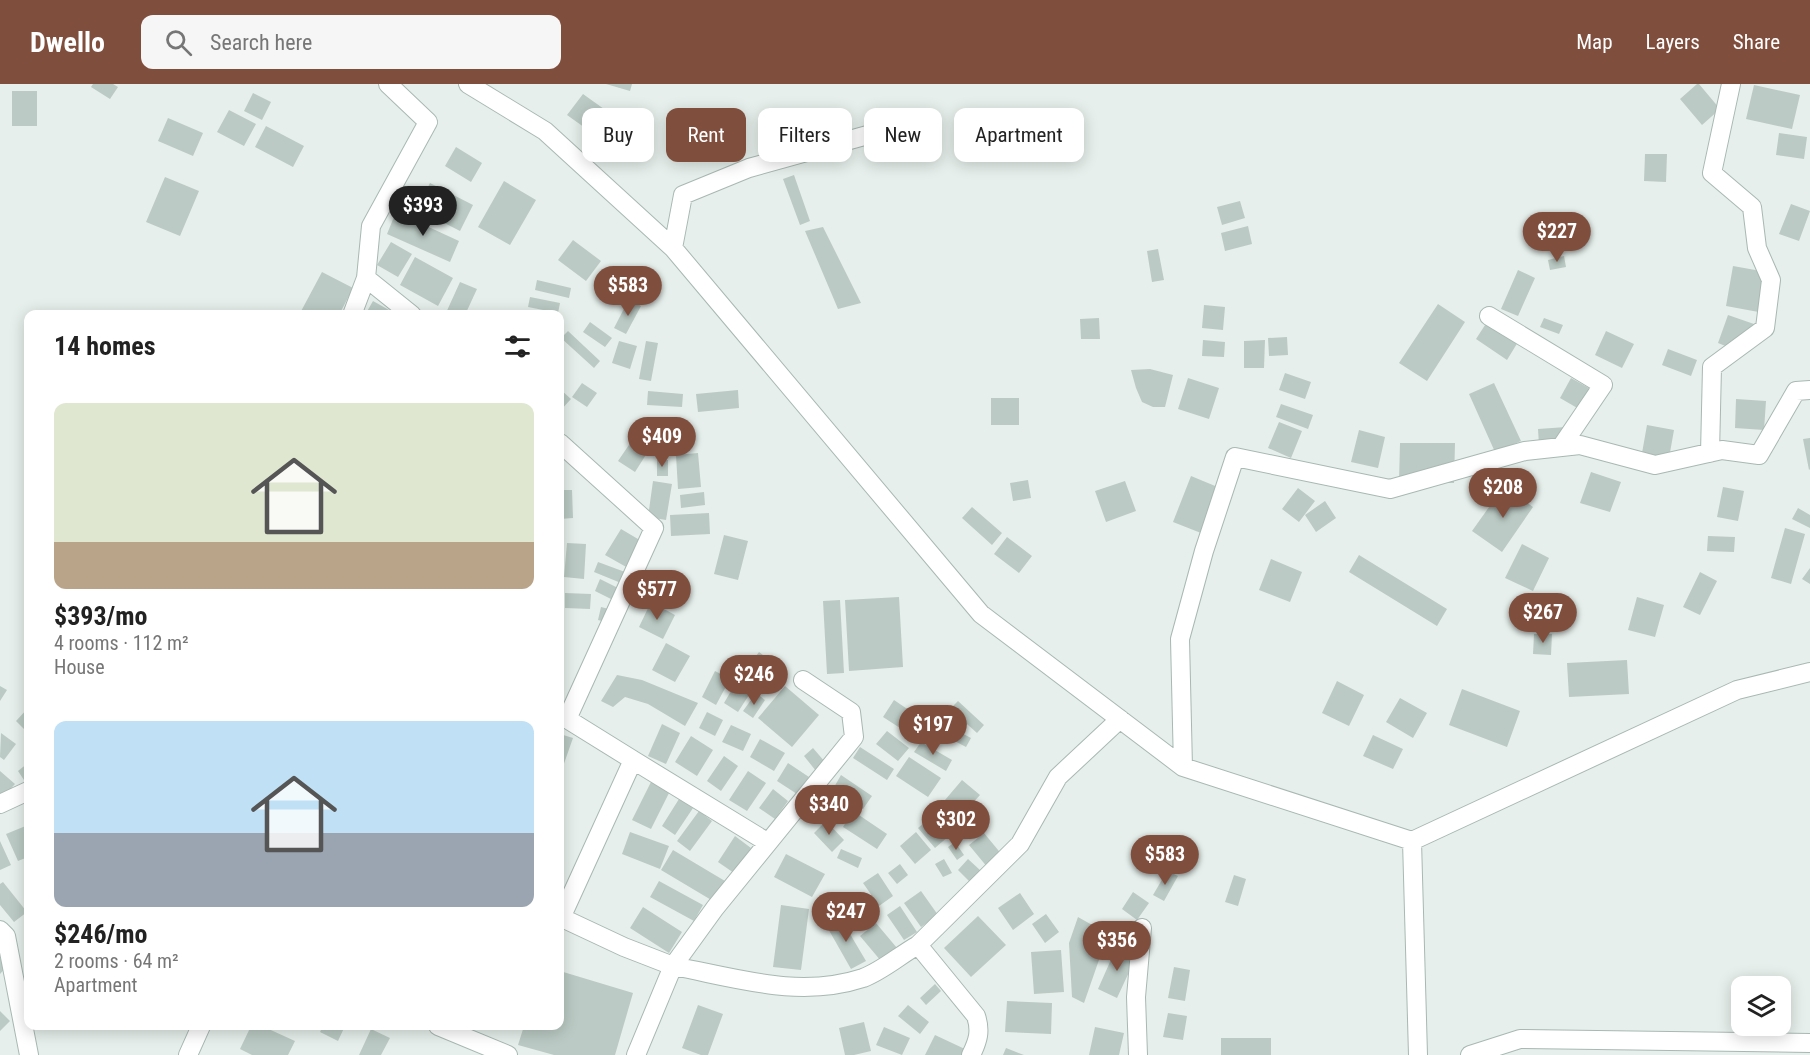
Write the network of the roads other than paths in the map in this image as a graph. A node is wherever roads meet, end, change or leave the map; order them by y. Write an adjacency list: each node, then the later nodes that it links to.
1 (388, 84): 6 (street)
2 (468, 84): 5 (street)
3 (1731, 84): 13 (street)
4 (864, 135): 5 (street)
5 (673, 248): 18 (street)
6 (366, 278): 7 (street); 8 (street)
7 (354, 310)
8 (406, 310)
9 (1489, 316): 12 (street)
10 (1810, 390): 13 (street)
11 (564, 447): 16 (street)
12 (1562, 447): 13 (street); 20 (street)
13 (1710, 453)
14 (1810, 672): 23 (street)
15 (804, 681): 24 (street)
16 (564, 715)
17 (564, 718): 19 (street)
18 (1120, 719): 20 (street); 29 (street)
19 (633, 760): 24 (street); 25 (street)
20 (1183, 767): 23 (street)
21 (24, 793): 22 (street)
22 (0, 804)
23 (1412, 841): 42 (street)
24 (768, 842): 30 (street)
25 (564, 909)
26 (564, 920): 30 (street)
27 (1142, 928): 41 (street)
28 (0, 930): 31 (street)
29 (918, 945): 30 (street); 40 (street)
30 (673, 966): 39 (street)
31 (24, 1029)
32 (24, 1030): 36 (street)
33 (199, 1030): 37 (street)
34 (448, 1030): 38 (street)
35 (1810, 1043): 43 (street)
36 (29, 1055)
37 (188, 1055)
38 (508, 1055)
39 (636, 1055)
40 (971, 1055)
41 (1138, 1055)
42 (1418, 1055)
43 (1470, 1055)

